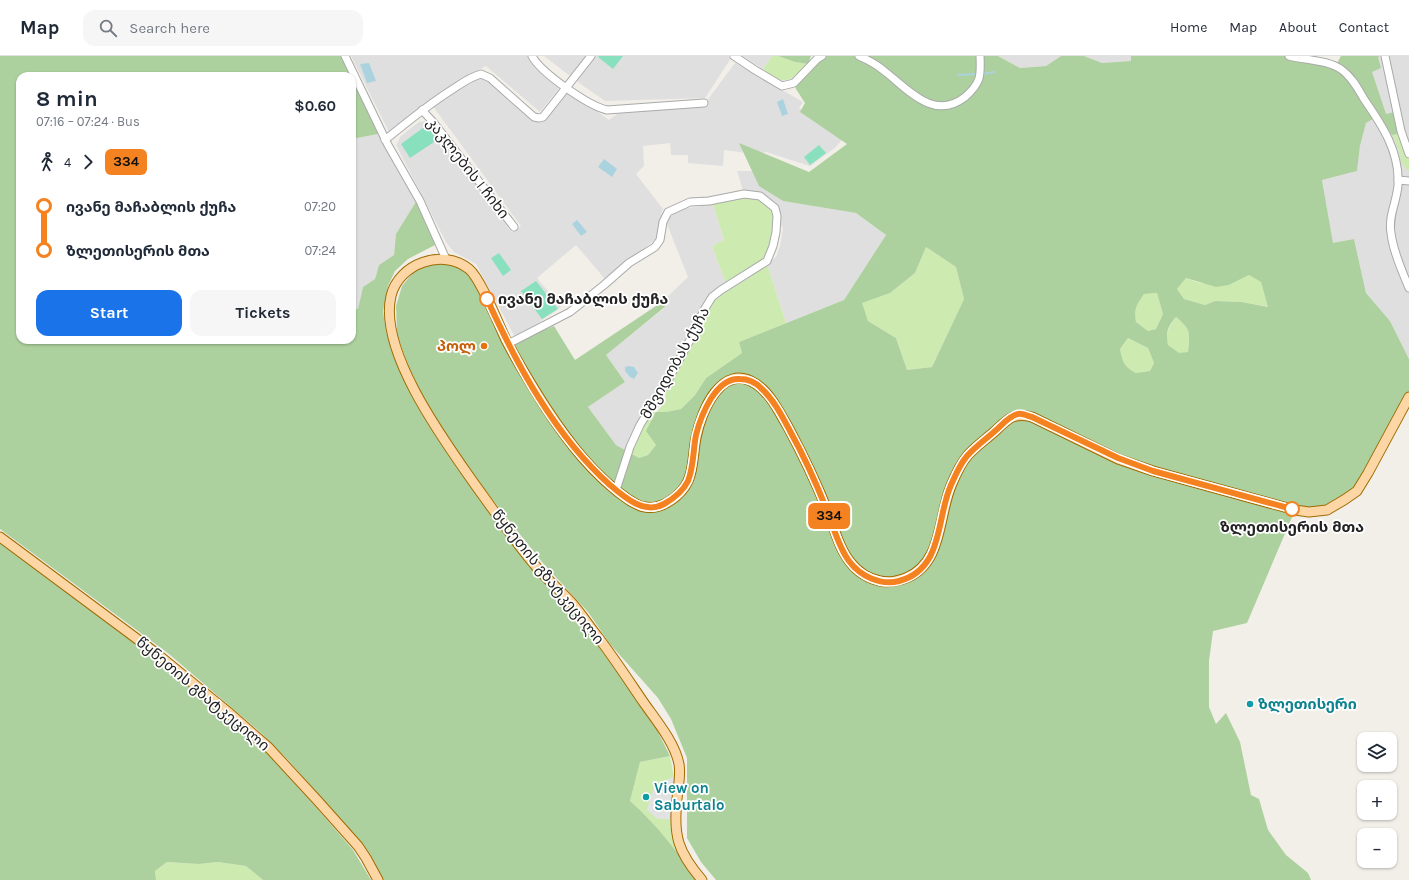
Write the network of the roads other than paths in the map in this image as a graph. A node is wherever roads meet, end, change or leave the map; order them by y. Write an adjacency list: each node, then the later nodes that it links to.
1 (345, 56): 10 (street)
2 (532, 56): 12 (street)
3 (591, 56): 12 (street)
4 (734, 56): 5 (street)
5 (822, 56)
6 (859, 56): 7 (street)
7 (980, 56)
8 (1289, 56): 17 (street)
9 (1385, 56): 16 (street)
10 (353, 72)
11 (356, 79): 15 (street)
12 (566, 87): 13 (street); 14 (street)
13 (704, 103)
14 (422, 110): 15 (street); 19 (street, კაკლების I ჩიხი)
15 (385, 140): 20 (street)
16 (1409, 154)
17 (1398, 180): 18 (street); 21 (street)
18 (1409, 181)
19 (514, 227)
20 (446, 259): 22 (main road); 27 (main road, წყნეთის გზატკეცილი)
21 (1409, 288)
22 (508, 344): 24 (main road); 24 (street, მშვიდობას ქუჩა)
23 (1409, 397): 24 (main road)
24 (616, 490)
25 (0, 538): 26 (main road, წყნეთის გზატკეცილი)
26 (378, 880)
27 (702, 880)

